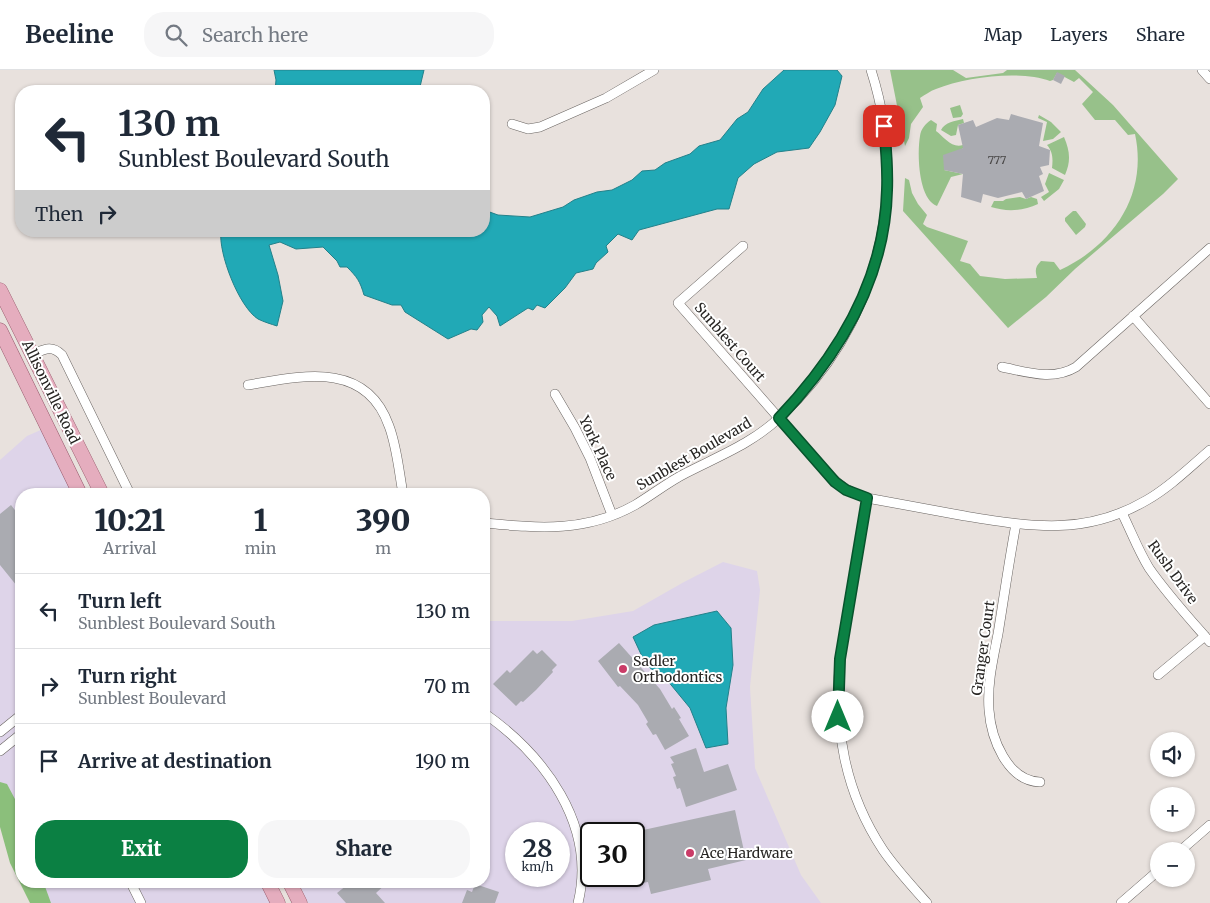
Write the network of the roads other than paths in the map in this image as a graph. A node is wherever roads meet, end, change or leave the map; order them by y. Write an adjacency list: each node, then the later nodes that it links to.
1 (654, 70): 5 (street)
2 (871, 70): 16 (street, Sunblest Boulevard)
3 (1202, 70): 4 (street)
4 (1210, 79)
5 (512, 124)
6 (743, 246): 16 (street, Sunblest Court)
7 (1210, 248): 9 (street)
8 (0, 290): 11 (main road, Allisonville Road)
9 (1133, 316): 12 (street); 15 (street)
10 (0, 330): 18 (main road, Allisonville Road)
11 (33, 354): 19 (main road, Allisonville Road); 20 (street)
12 (1002, 367)
13 (248, 385): 21 (street)
14 (554, 394): 24 (street, York Place)
15 (1210, 404)
16 (779, 418): 22 (street); 24 (street, Sunblest Boulevard)
17 (1210, 450): 23 (street)
18 (77, 488)
19 (99, 488)
20 (127, 488)
21 (402, 488)
22 (867, 498): 26 (street); 45 (street)
23 (1122, 512): 26 (street); 27 (street, Rush Drive)
24 (612, 515): 25 (street, Sunblest Boulevard)
25 (490, 524)
26 (1016, 524): 34 (street, Granger Court)
27 (1207, 639): 28 (street)
28 (1158, 675)
29 (490, 717): 44 (street)
30 (15, 720): 31 (street)
31 (0, 732)
32 (15, 739): 33 (street)
33 (0, 751)
34 (1040, 782)
35 (1210, 825): 36 (street)
36 (1190, 842)
37 (1150, 878): 46 (street)
38 (134, 888): 41 (street)
39 (270, 888): 42 (main road)
40 (292, 888): 43 (main road)
41 (142, 903)
42 (278, 903)
43 (300, 903)
44 (578, 903)
45 (927, 903)
46 (1121, 903)

